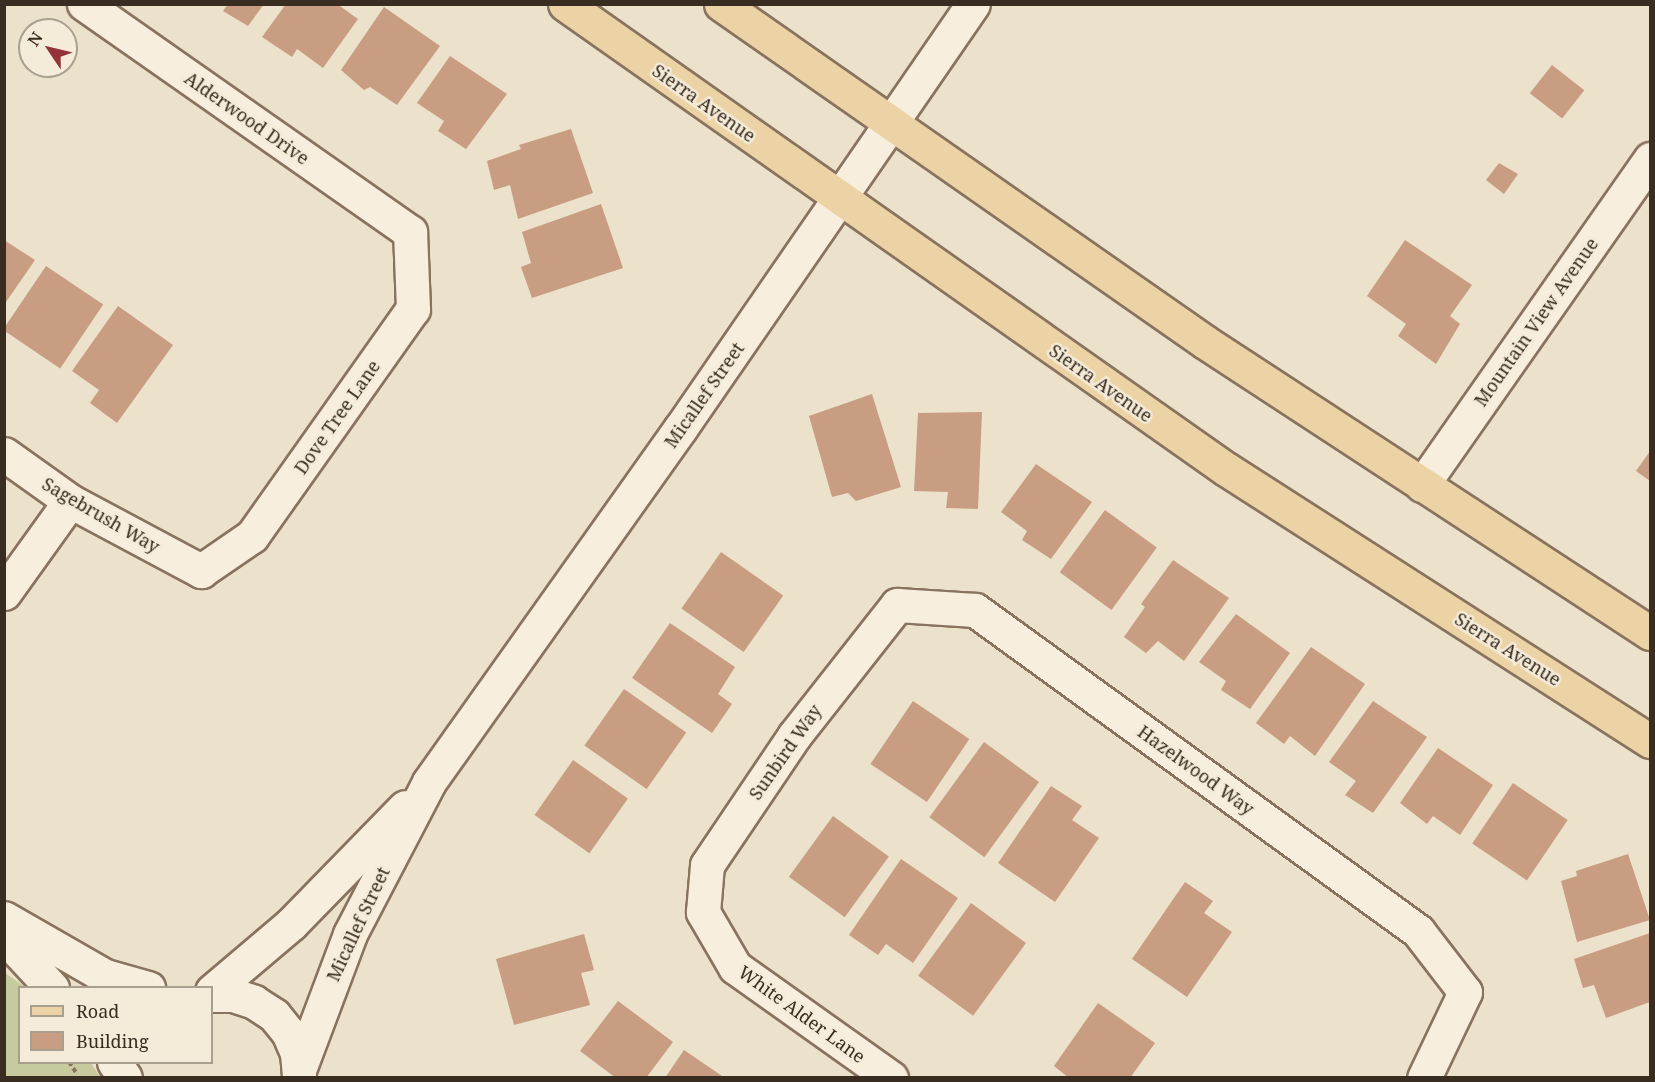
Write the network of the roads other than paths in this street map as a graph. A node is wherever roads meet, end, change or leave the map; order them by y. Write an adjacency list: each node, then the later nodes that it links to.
1 (84, 4): 8 (street, Alderwood Drive)
2 (565, 4): 7 (main road, Sierra Avenue)
3 (721, 4): 5 (main road)
4 (973, 4): 5 (street, Micallef Street)
5 (892, 124): 7 (street, Micallef Street); 10 (main road)
6 (1650, 159): 10 (street, Mountain View Avenue)
7 (840, 200): 16 (main road, Sierra Avenue); 17 (street, Micallef Street)
8 (410, 232): 12 (street, Dove Tree Lane)
9 (4, 454): 11 (street, Sagebrush Way)
10 (1422, 485): 15 (main road)
11 (69, 501): 12 (street, Sagebrush Way); 13 (street)
12 (201, 571)
13 (4, 593)
14 (897, 605): 18 (street, Sunbird Way); 30 (street, Hazelwood Way)
15 (1650, 633)
16 (1650, 741)
17 (429, 782): 23 (street, Micallef Street); 27 (street, Micallef Street)
18 (703, 912): 26 (street, White Alder Lane)
19 (4, 918): 22 (street)
20 (4, 936): 21 (street)
21 (51, 986)
22 (144, 986)
23 (213, 992)
24 (213, 993): 27 (street)
25 (115, 1064): 28 (street)
26 (851, 1066): 29 (street, White Alder Lane)
27 (299, 1074)
28 (125, 1077)
29 (891, 1077)
30 (1424, 1077)

